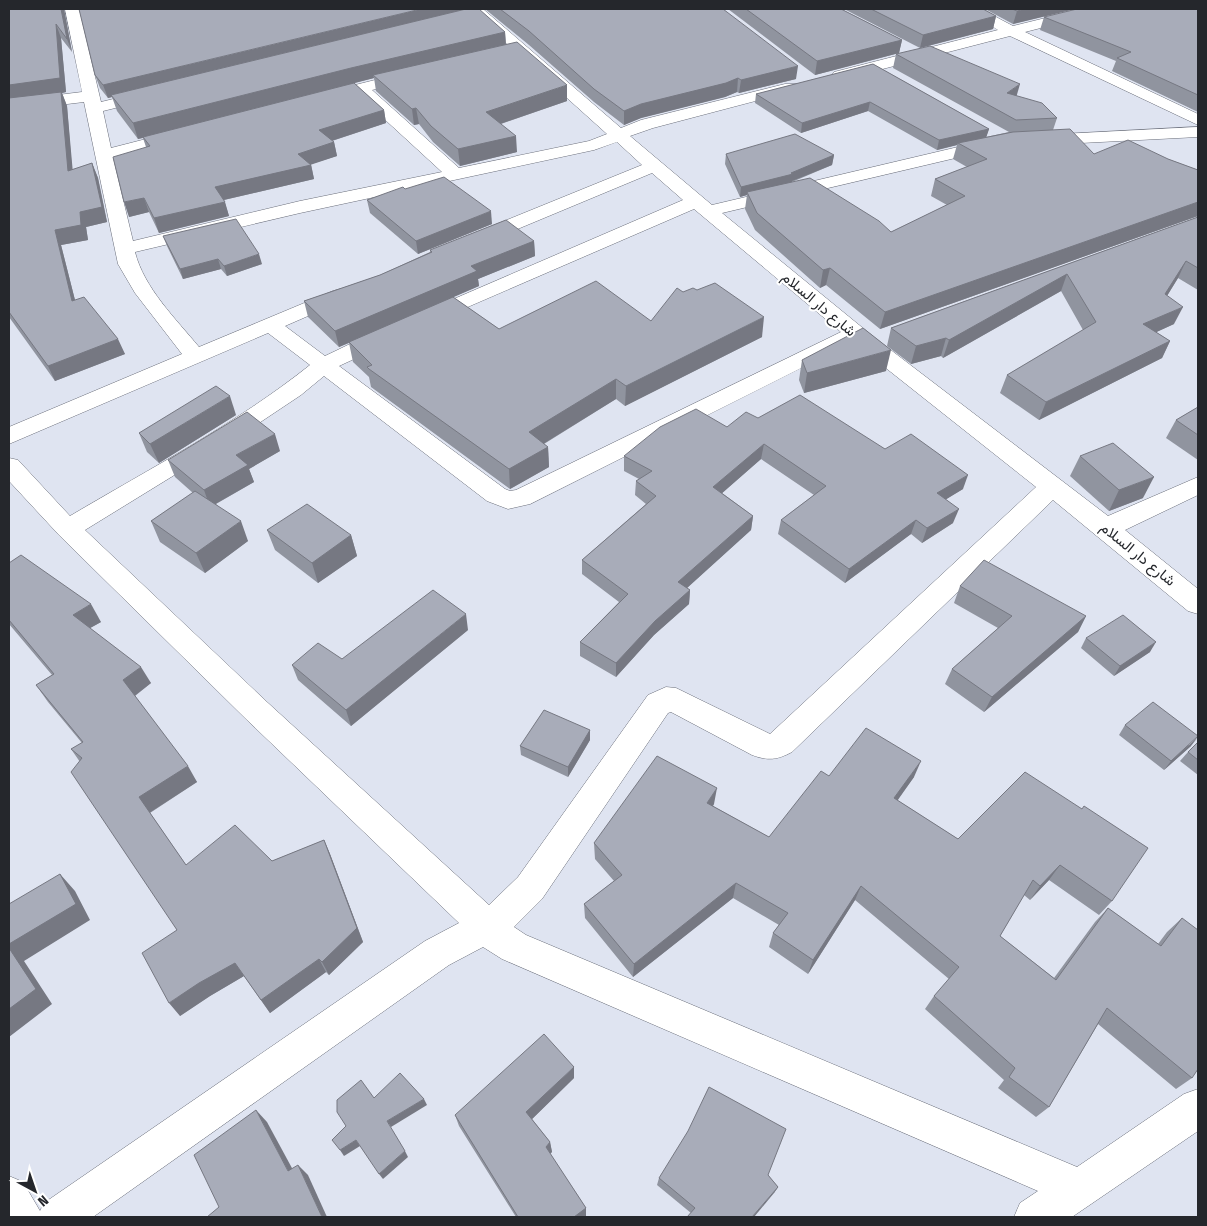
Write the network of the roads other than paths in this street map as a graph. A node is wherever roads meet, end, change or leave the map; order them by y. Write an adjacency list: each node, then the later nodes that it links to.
1 (72, 9): 16 (street)
2 (971, 9): 5 (street)
3 (1098, 9): 5 (street)
4 (473, 14): 22 (street, شارع دار السلام)
5 (1009, 30): 7 (street); 18 (street)
6 (900, 46): 7 (street)
7 (918, 55): 8 (street)
8 (874, 66): 10 (street); 11 (street)
9 (427, 72): 13 (street)
10 (891, 76)
11 (821, 80)
12 (803, 84): 22 (street)
13 (360, 88): 15 (street); 26 (street)
14 (161, 92): 16 (street)
15 (313, 100)
16 (92, 103): 17 (street); 24 (street)
17 (9, 106)
18 (1198, 120)
19 (983, 127): 27 (street)
20 (198, 130): 24 (street)
21 (1198, 132): 23 (street)
22 (619, 135): 25 (street, شارع دار السلام); 26 (street)
23 (1026, 140)
24 (103, 155): 29 (street)
25 (654, 166): 27 (street, شارع دار السلام); 28 (street)
26 (454, 173): 29 (street)
27 (702, 206): 32 (street, شارع دار السلام); 34 (street)
28 (461, 245)
29 (124, 249): 33 (street)
30 (360, 287): 31 (street)
31 (269, 324): 33 (street); 34 (street)
32 (869, 337): 34 (street); 37 (street, شارع دار السلام)
33 (195, 356): 35 (street)
34 (324, 364): 39 (street)
35 (10, 441): 39 (street)
36 (1198, 485): 38 (street)
37 (1052, 486): 38 (street, شارع دار السلام); 41 (street)
38 (1106, 528): 40 (street, شارع دار السلام)
39 (68, 529): 41 (street)
40 (1198, 604)
41 (486, 928): 43 (street); 46 (street)
42 (1198, 1108): 43 (street)
43 (1080, 1189): 47 (street)
44 (9, 1196): 45 (street)
45 (22, 1217)
46 (58, 1217)
47 (1034, 1217)

